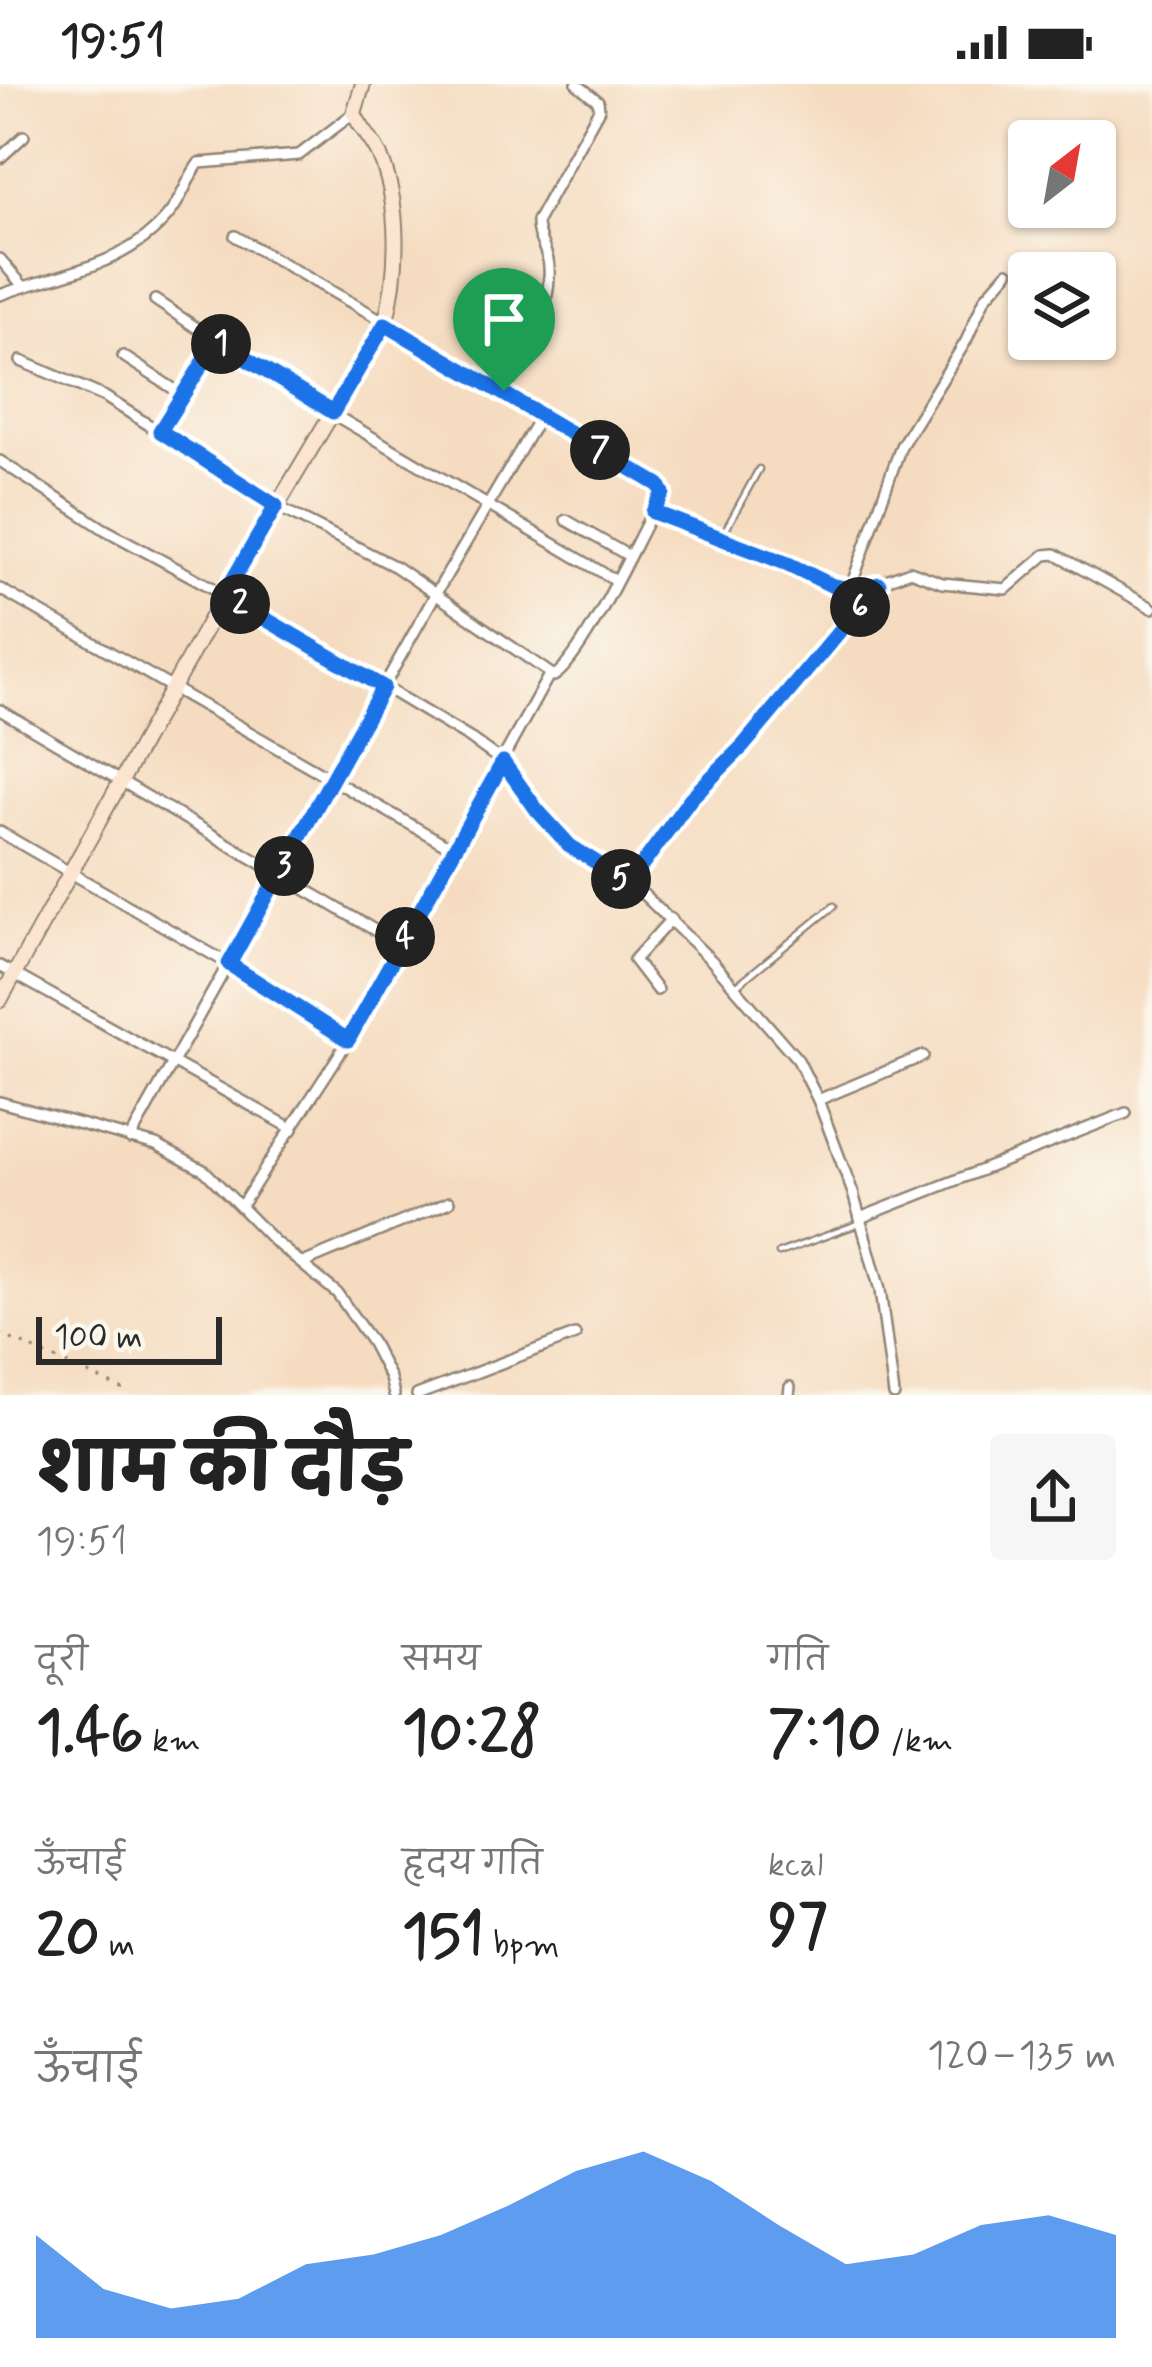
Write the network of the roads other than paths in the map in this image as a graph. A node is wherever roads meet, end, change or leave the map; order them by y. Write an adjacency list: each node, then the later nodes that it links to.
1 (363, 84): 3 (main road)
2 (577, 84): 16 (street)
3 (354, 113): 9 (street); 12 (main road)
4 (24, 136): 5 (street)
5 (0, 158)
6 (235, 236): 12 (street)
7 (0, 259): 9 (street)
8 (1008, 272): 32 (street)
9 (23, 286): 10 (street)
10 (0, 295)
11 (155, 300): 13 (street)
12 (385, 324): 16 (street); 18 (main road)
13 (217, 341): 17 (street); 18 (street)
14 (123, 356): 17 (street)
15 (21, 361): 20 (street)
16 (504, 391): 19 (street)
17 (183, 395): 20 (street)
18 (333, 412): 23 (main road); 24 (street)
19 (541, 415): 24 (street); 25 (street)
20 (160, 431): 23 (street)
21 (0, 461): 33 (street)
22 (759, 469): 27 (lane)
23 (276, 506): 33 (main road); 34 (street)
24 (488, 506): 29 (street); 34 (street)
25 (653, 512): 27 (street); 28 (street)
26 (566, 520): 28 (street)
27 (721, 538): 32 (street)
28 (628, 556): 29 (street)
29 (615, 580): 36 (street)
30 (879, 584): 32 (street); 35 (street); 47 (street)
31 (0, 589): 38 (street)
32 (850, 589)
33 (224, 595): 37 (street); 38 (main road)
34 (435, 596): 36 (street); 37 (street)
35 (1152, 608)
36 (549, 675): 40 (street)
37 (383, 687): 40 (street); 41 (street)
38 (172, 689): 41 (street); 42 (main road)
39 (0, 710): 42 (street)
40 (503, 762): 44 (street); 47 (street)
41 (332, 780): 44 (street); 45 (street)
42 (122, 784): 45 (street); 46 (main road)
43 (0, 832): 46 (street)
44 (455, 850): 50 (street)
45 (280, 872): 50 (street); 51 (street)
46 (69, 873): 51 (street); 52 (main road)
47 (629, 883): 49 (street)
48 (834, 906): 53 (lane)
49 (671, 919): 53 (street); 54 (street)
50 (400, 945): 56 (street)
51 (229, 964): 56 (street); 58 (street)
52 (7, 969): 55 (main road); 58 (street)
53 (736, 986): 59 (street)
54 (657, 990)
55 (0, 1000)
56 (348, 1040): 62 (street)
57 (923, 1056): 59 (street)
58 (171, 1063): 62 (street); 63 (street)
59 (818, 1100): 66 (street)
60 (0, 1102): 63 (street)
61 (1126, 1113): 66 (street)
62 (293, 1129): 65 (street)
63 (130, 1139): 65 (street)
64 (449, 1202): 68 (street)
65 (242, 1206): 68 (street)
66 (861, 1221): 67 (lane); 72 (street)
67 (779, 1253)
68 (303, 1263): 70 (street)
69 (575, 1335): 71 (street)
70 (394, 1395)
71 (417, 1395)
72 (894, 1395)

